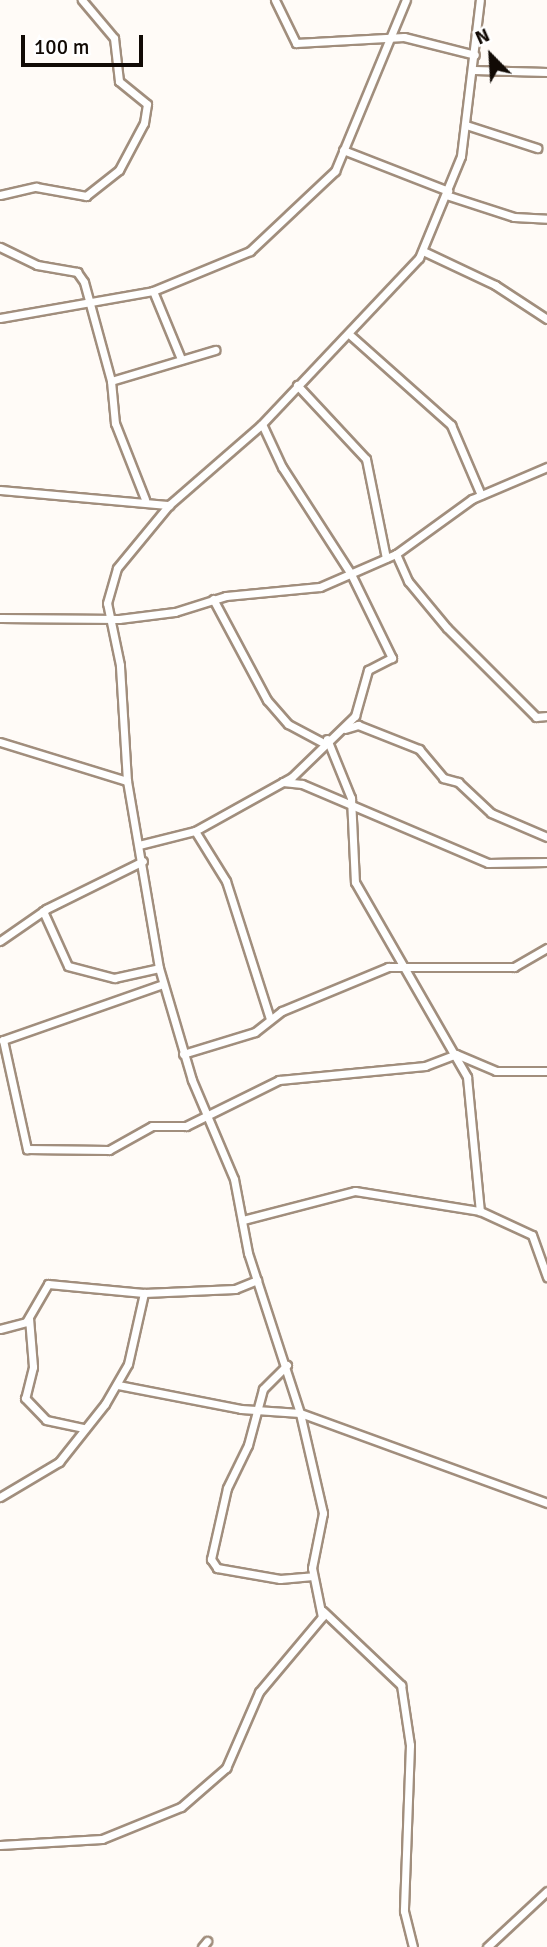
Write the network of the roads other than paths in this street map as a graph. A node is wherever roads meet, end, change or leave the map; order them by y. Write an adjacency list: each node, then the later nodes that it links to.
1 (82, 0): 13 (street)
2 (275, 0): 5 (street)
3 (405, 0): 5 (street)
4 (480, 0): 6 (street)
5 (390, 36): 6 (street); 11 (street)
6 (475, 55): 7 (street)
7 (474, 70): 8 (street); 9 (street)
8 (547, 72)
9 (466, 125): 10 (street); 12 (street)
10 (537, 148)
11 (344, 150): 12 (street); 17 (street)
12 (447, 193): 14 (street); 16 (street)
13 (0, 195)
14 (547, 219)
15 (0, 247): 18 (street)
16 (423, 251): 20 (street); 21 (street)
17 (153, 291): 18 (street); 23 (street)
18 (89, 298): 19 (street); 24 (street)
19 (0, 318)
20 (547, 319)
21 (349, 334): 25 (street); 29 (street)
22 (215, 350): 23 (street)
23 (181, 359): 24 (street)
24 (111, 381): 30 (street)
25 (297, 385): 26 (street); 33 (street)
26 (262, 424): 31 (street); 34 (street)
27 (547, 467): 29 (street)
28 (0, 490): 30 (street)
29 (481, 495): 32 (street)
30 (145, 499): 31 (street)
31 (169, 505): 36 (street)
32 (396, 554): 33 (street); 38 (street)
33 (386, 558): 34 (street)
34 (351, 574): 35 (street); 39 (street)
35 (213, 599): 36 (street); 40 (street)
36 (106, 615): 37 (street); 42 (street)
37 (0, 618)
38 (547, 716)
39 (342, 730): 40 (street); 46 (street)
40 (324, 741): 43 (street); 44 (street)
41 (0, 742): 42 (street)
42 (127, 781): 47 (street)
43 (283, 782): 44 (street); 45 (street)
44 (351, 808): 49 (street); 53 (street)
45 (195, 831): 47 (street); 56 (street)
46 (547, 836)
47 (139, 845): 48 (street)
48 (143, 861): 50 (street); 54 (street)
49 (547, 862)
50 (43, 911): 51 (street); 54 (street)
51 (0, 941)
52 (547, 948): 53 (street)
53 (405, 964): 56 (street); 58 (street)
54 (159, 968): 55 (street)
55 (163, 984): 57 (street); 60 (street)
56 (270, 1019): 57 (street)
57 (183, 1054): 60 (street)
58 (456, 1054): 59 (street); 60 (street); 61 (street)
59 (547, 1071)
60 (206, 1116): 62 (street)
61 (480, 1211): 62 (street); 63 (street)
62 (243, 1220): 64 (street)
63 (547, 1278)
64 (257, 1280): 65 (street); 68 (street)
65 (144, 1293): 66 (street); 69 (street)
66 (30, 1318): 67 (street); 72 (street)
67 (0, 1329)
68 (287, 1365): 70 (street); 71 (street)
69 (118, 1385): 70 (street); 72 (street)
70 (259, 1410): 71 (street); 75 (street)
71 (300, 1413): 74 (street); 75 (street)
72 (85, 1429): 73 (street)
73 (0, 1497)
74 (546, 1502)
75 (313, 1576): 76 (street)
76 (323, 1611): 77 (street); 79 (street)
77 (0, 1845)
78 (547, 1891): 80 (street)
79 (413, 1947)
80 (487, 1947)

